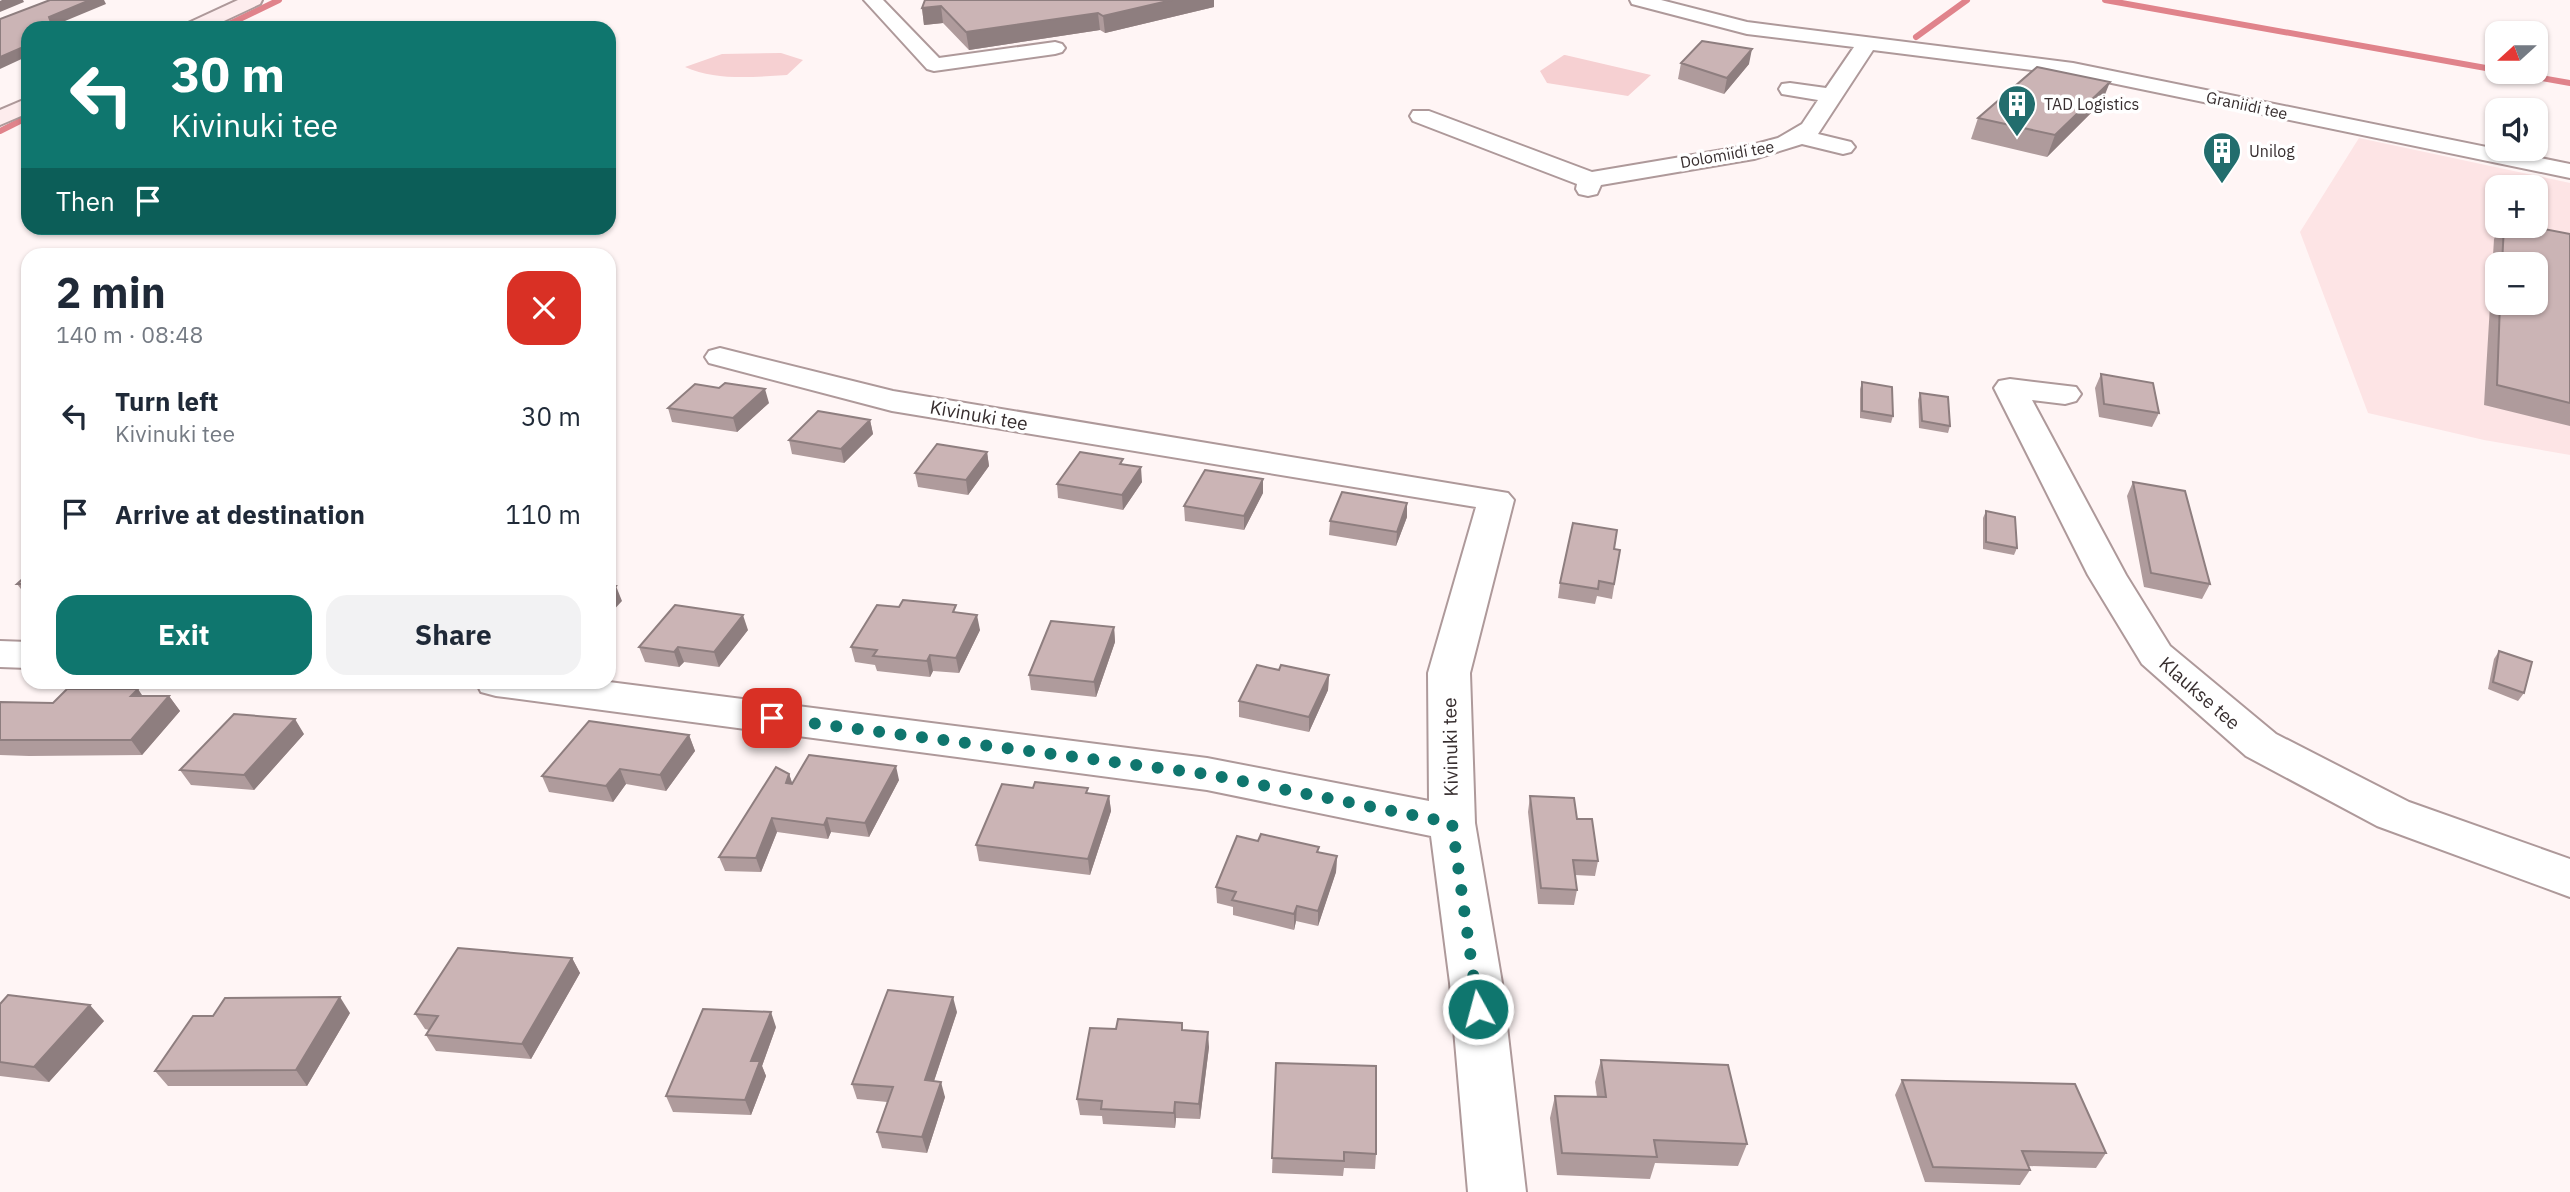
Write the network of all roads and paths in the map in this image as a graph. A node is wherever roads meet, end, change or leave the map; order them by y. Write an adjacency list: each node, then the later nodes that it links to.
1 (253, 0): 4 (street)
2 (873, 0): 6 (street)
3 (1639, 0): 5 (street, Graniidi tee)
4 (208, 21)
5 (1867, 43): 8 (street, Dolomiidi tee); 16 (street, Graniidi tee)
6 (1055, 48)
7 (1790, 89): 8 (street)
8 (1833, 96): 12 (street, Dolomiidi tee)
9 (21, 108): 11 (street)
10 (1422, 117): 15 (street, Dolomiidi tee)
11 (0, 118)
12 (1800, 136): 13 (street); 15 (street, Dolomiidi tee)
13 (1843, 146)
14 (1636, 150): 15 (street)
15 (1660, 166)
16 (2570, 171)
17 (720, 357): 22 (street, Kivinuki tee)
18 (2065, 394): 23 (street, Klaukse tee)
19 (0, 654): 20 (street)
20 (21, 655)
21 (550, 689): 22 (street, Kivinuki tee)
22 (1452, 823): 24 (street)
23 (2570, 878)
24 (1497, 1192)

